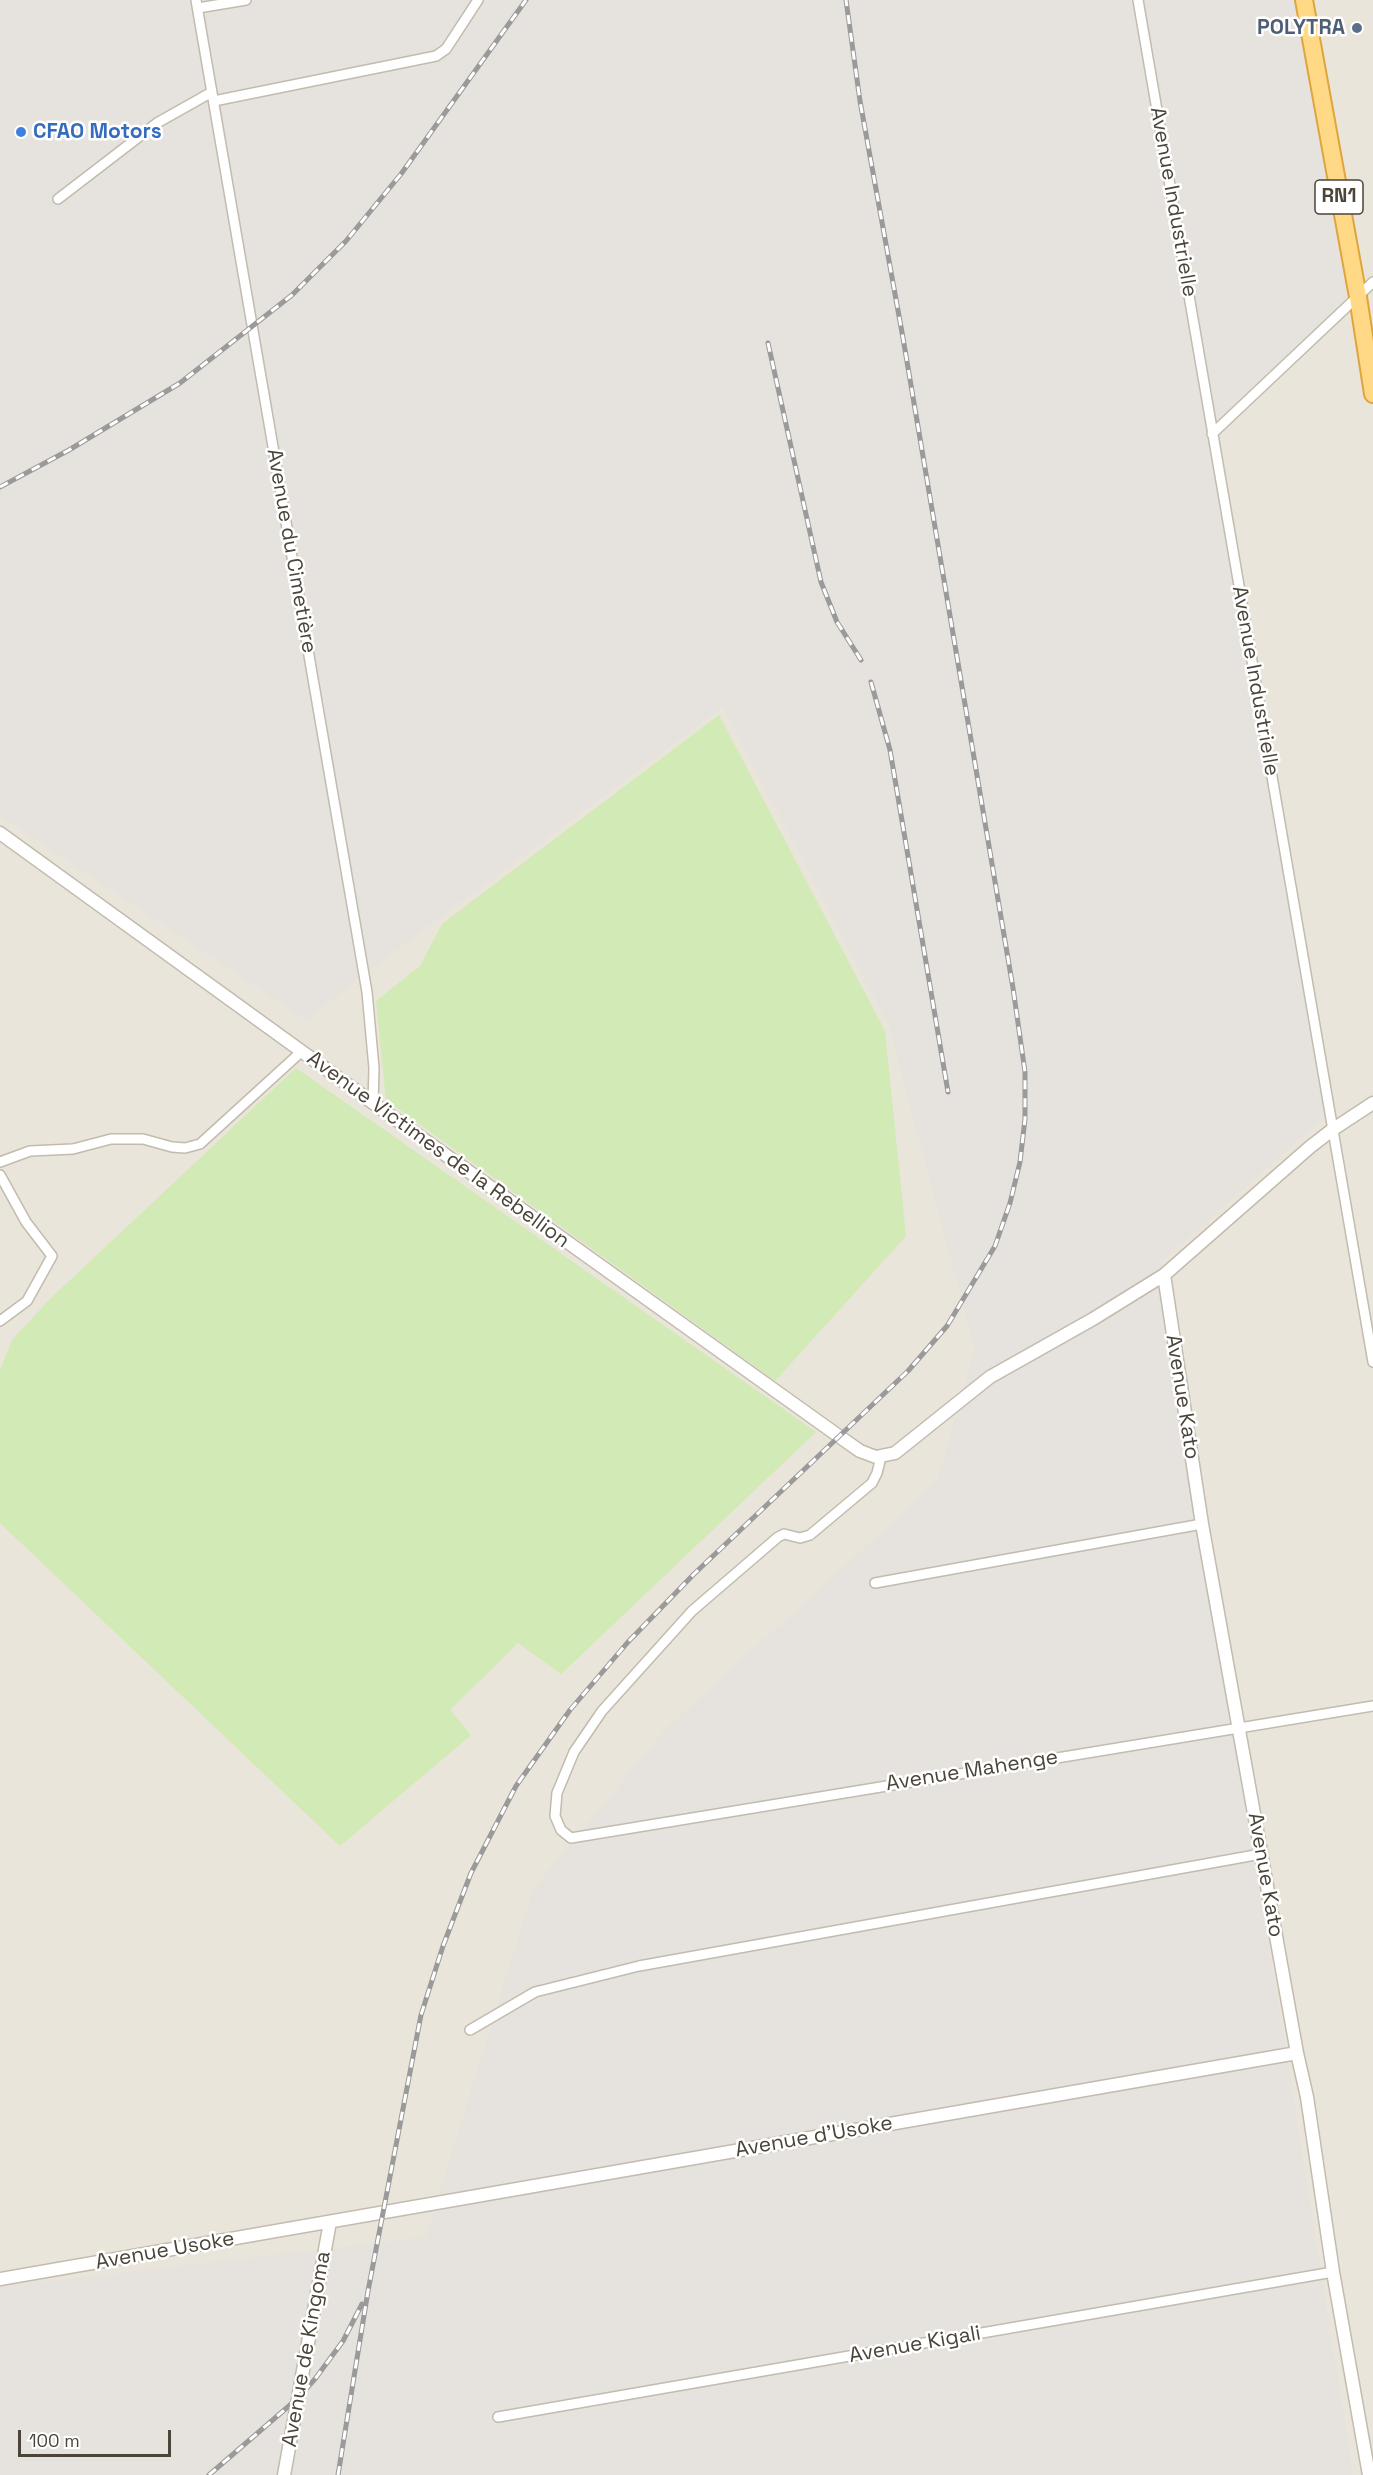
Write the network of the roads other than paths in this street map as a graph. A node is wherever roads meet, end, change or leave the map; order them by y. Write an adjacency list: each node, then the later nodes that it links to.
1 (246, 0): 5 (street)
2 (478, 0): 6 (street)
3 (1138, 0): 12 (street, Avenue Industrielle)
4 (1304, 0): 9 (highway, RN1)
5 (197, 4): 6 (street, Avenue du Cimetière)
6 (213, 96): 7 (street); 15 (street, Avenue du Cimetière)
7 (58, 199)
8 (1373, 282): 9 (street)
9 (1358, 297): 10 (highway, RN1); 12 (street)
10 (1367, 319): 11 (highway, RN1)
11 (1373, 394)
12 (1212, 434): 17 (street, Avenue Industrielle)
13 (0, 833): 14 (street, Avenue Victimes de la Rebellion)
14 (301, 1052): 15 (street, Avenue Victimes de la Rebellion); 18 (street)
15 (373, 1103): 23 (street, Avenue Victimes de la Rebellion)
16 (1373, 1103): 17 (street)
17 (1332, 1130): 20 (street); 22 (street, Avenue Industrielle)
18 (0, 1162)
19 (0, 1175): 21 (street)
20 (1164, 1275): 23 (street); 24 (street, Avenue Kato)
21 (0, 1322)
22 (1373, 1362)
23 (881, 1457): 27 (street, Avenue Mahenge)
24 (1202, 1524): 25 (street); 27 (street, Avenue Kato)
25 (875, 1583)
26 (1373, 1706): 27 (street, Avenue Mahenge)
27 (1238, 1728): 28 (street, Avenue Kato)
28 (1261, 1854): 29 (street); 30 (street, Avenue Kato)
29 (470, 2030)
30 (1297, 2053): 31 (street, Avenue d'Usoke); 32 (street, Avenue Kato)
31 (330, 2223): 33 (street, Avenue Usoke); 35 (street, Avenue de Kingoma)
32 (1333, 2272): 34 (street, Avenue Kigali); 36 (street, Avenue Kato)
33 (0, 2279)
34 (498, 2417)
35 (284, 2475)
36 (1370, 2475)

